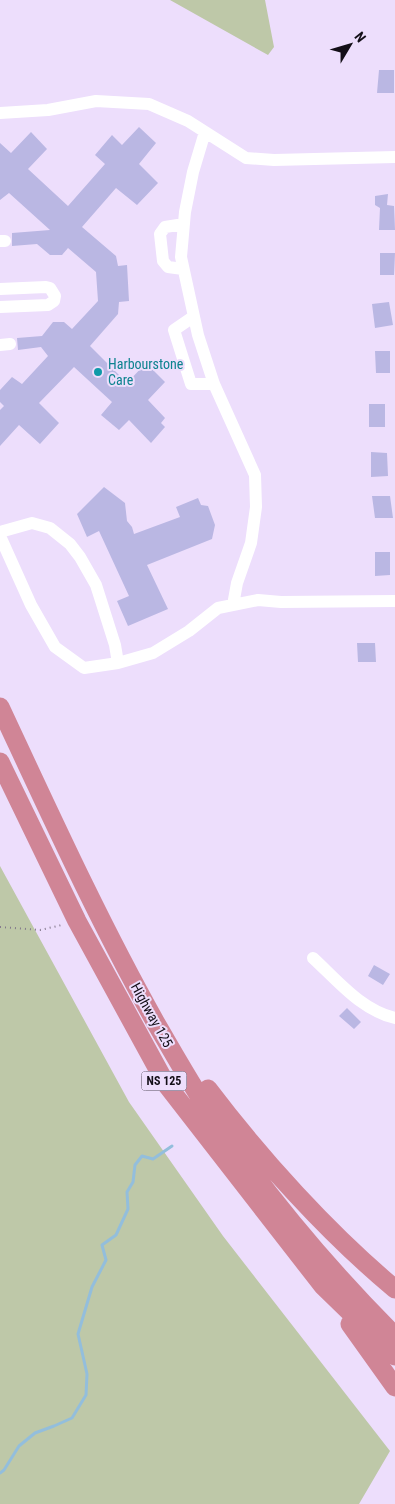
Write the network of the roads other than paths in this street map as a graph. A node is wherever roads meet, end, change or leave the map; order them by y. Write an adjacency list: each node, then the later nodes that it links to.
1 (0, 113): 2 (street)
2 (205, 132): 3 (street); 4 (street)
3 (395, 157)
4 (184, 224): 5 (street); 5 (street)
5 (183, 269): 8 (street)
6 (0, 289): 7 (street)
7 (0, 307)
8 (193, 317): 9 (street); 9 (street)
9 (214, 384): 13 (street)
10 (0, 532): 14 (street)
11 (0, 536): 14 (street)
12 (395, 601): 13 (street)
13 (233, 605): 14 (street)
14 (118, 663)
15 (0, 707): 18 (highway, Highway 125 / NS 125)
16 (0, 762): 20 (highway, Highway 125 / NS 125)
17 (313, 958): 19 (street)
18 (122, 960): 21 (highway); 22 (highway, Highway 125 / NS 125)
19 (395, 1018)
20 (323, 1286): 23 (highway, Highway 125 / NS 125); 24 (highway)
21 (395, 1289)
22 (395, 1336)
23 (395, 1356)
24 (395, 1387)

